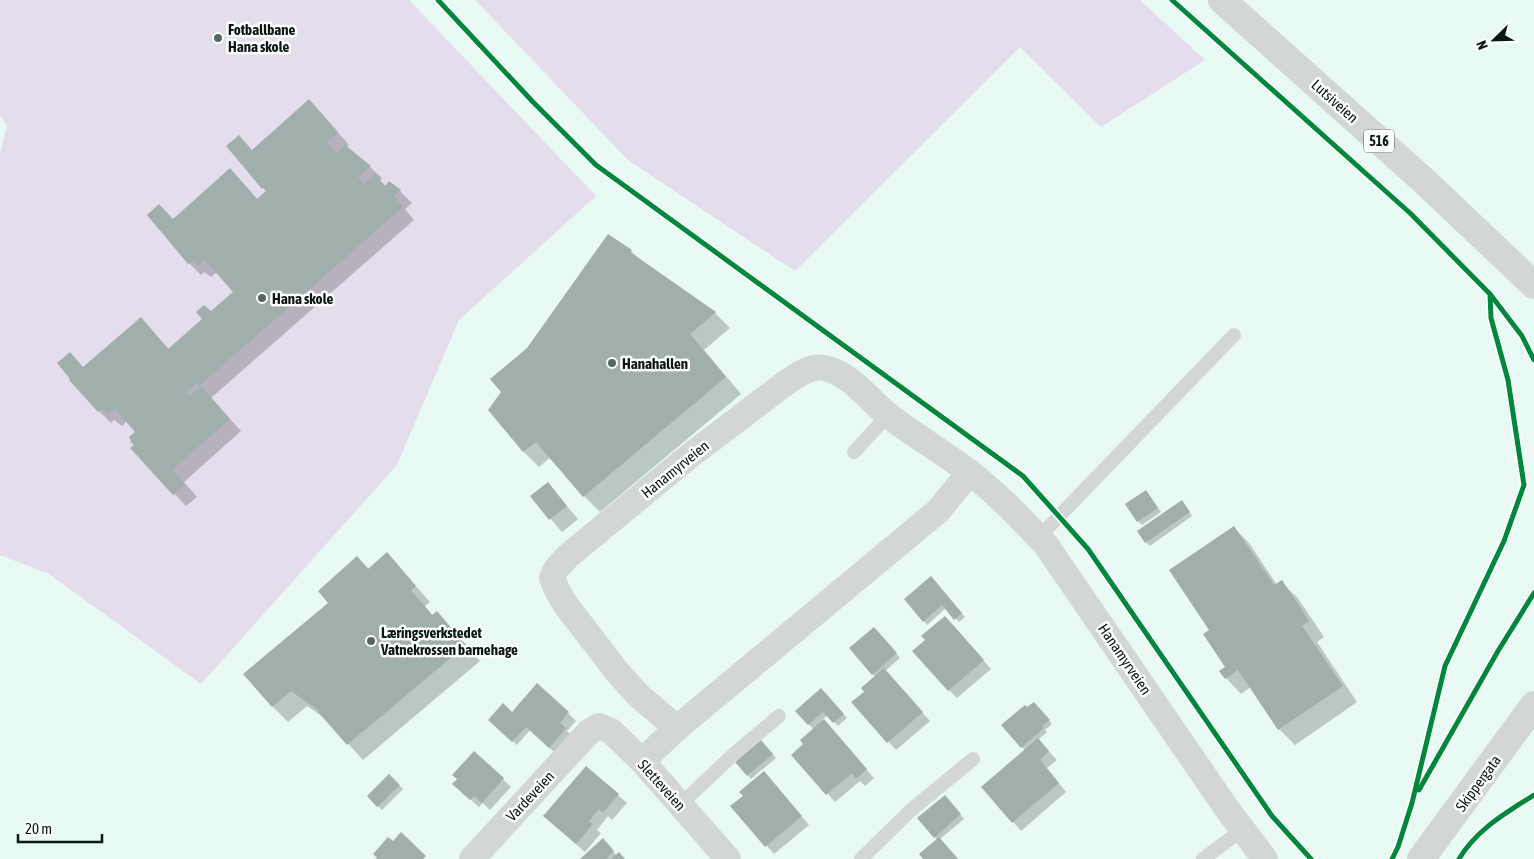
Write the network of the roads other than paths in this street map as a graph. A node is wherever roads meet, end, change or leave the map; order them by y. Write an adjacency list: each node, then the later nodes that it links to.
1 (1222, 0): 2 (main road, Lutsiveien / 516)
2 (1534, 285)
3 (1234, 335): 7 (lane)
4 (888, 415): 5 (lane); 6 (street, Hanamyrveien); 10 (street, Hanamyrveien)
5 (854, 452)
6 (970, 472): 7 (street, Hanamyrveien); 10 (street)
7 (1038, 538): 16 (street, Hanamyrveien)
8 (1534, 705): 22 (main road, Skippergata)
9 (779, 716): 15 (lane)
10 (677, 728): 14 (street)
11 (589, 732): 14 (street, Sletteveien); 17 (street, Vardeveien)
12 (1534, 734): 23 (main road, Skippergata)
13 (973, 759): 19 (lane)
14 (642, 761): 15 (street, Sletteveien)
15 (680, 804): 18 (street, Sletteveien)
16 (1243, 829): 20 (lane); 21 (street, Hanamyrveien)
17 (472, 859)
18 (728, 859)
19 (861, 859)
20 (1203, 859)
21 (1265, 859)
22 (1421, 859)
23 (1444, 859)

